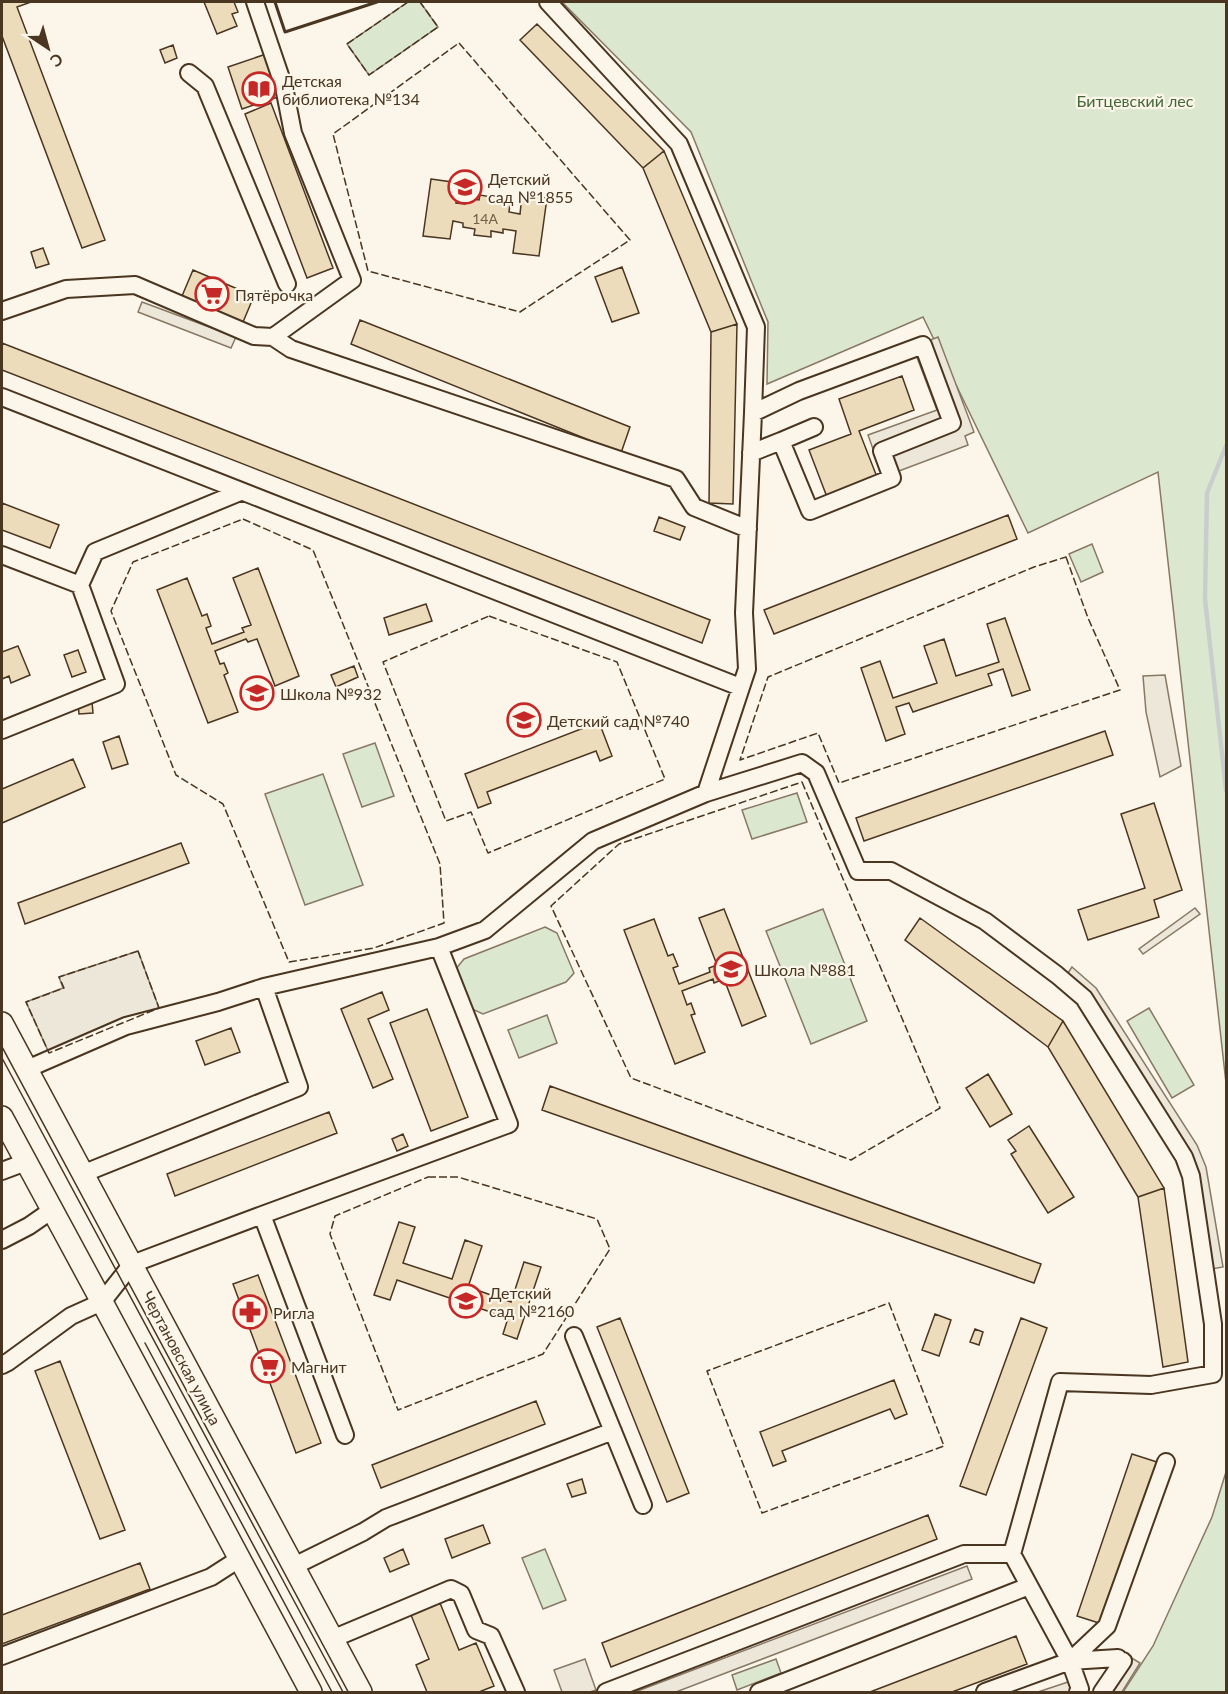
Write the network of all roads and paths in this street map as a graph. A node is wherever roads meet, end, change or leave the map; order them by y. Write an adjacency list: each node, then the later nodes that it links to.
1 (255, 2): 6 (lane)
2 (548, 2): 8 (lane)
3 (189, 73): 4 (lane)
4 (287, 284)
5 (2, 311): 6 (lane)
6 (273, 337): 13 (lane)
7 (2, 397): 12 (lane)
8 (753, 413): 10 (lane); 11 (lane)
9 (814, 427): 10 (lane)
10 (781, 441): 11 (lane)
11 (751, 453): 13 (lane)
12 (240, 492): 15 (lane); 16 (lane)
13 (748, 529): 16 (lane)
14 (2, 555): 15 (lane)
15 (80, 585): 17 (lane)
16 (740, 687): 18 (lane)
17 (2, 730)
18 (706, 793): 19 (lane); 38 (lane)
19 (439, 947): 20 (lane); 28 (lane)
20 (264, 987): 22 (lane); 26 (lane)
21 (2, 1023): 22 (main road, Чертановская улица)
22 (27, 1069): 26 (main road, Чертановская улица)
23 (2, 1117): 24 (main road)
24 (26, 1162): 25 (lane); 27 (main road)
25 (2, 1171)
26 (82, 1174): 30 (main road, Чертановская улица)
27 (52, 1210): 29 (lane); 31 (main road)
28 (262, 1215): 30 (lane); 35 (lane)
29 (2, 1240)
30 (132, 1264): 31 (lane); 40 (main road, Чертановская улица)
31 (102, 1302): 33 (lane); 39 (main road)
32 (574, 1336): 34 (lane)
33 (2, 1365)
34 (613, 1431): 37 (lane); 40 (lane)
35 (345, 1435)
36 (1166, 1462): 44 (lane)
37 (643, 1505)
38 (1012, 1554): 41 (lane); 49 (lane)
39 (239, 1559): 43 (lane); 46 (main road)
40 (294, 1566): 42 (main road, Чертановская улица)
41 (1029, 1586): 44 (lane); 50 (lane)
42 (332, 1639): 47 (main road, Чертановская улица); 48 (lane)
43 (2, 1656)
44 (1070, 1661): 45 (lane); 51 (lane); 52 (lane)
45 (1082, 1691)
46 (311, 1692)
47 (361, 1692)
48 (516, 1692)
49 (606, 1692)
50 (759, 1692)
51 (985, 1692)
52 (1102, 1692)

